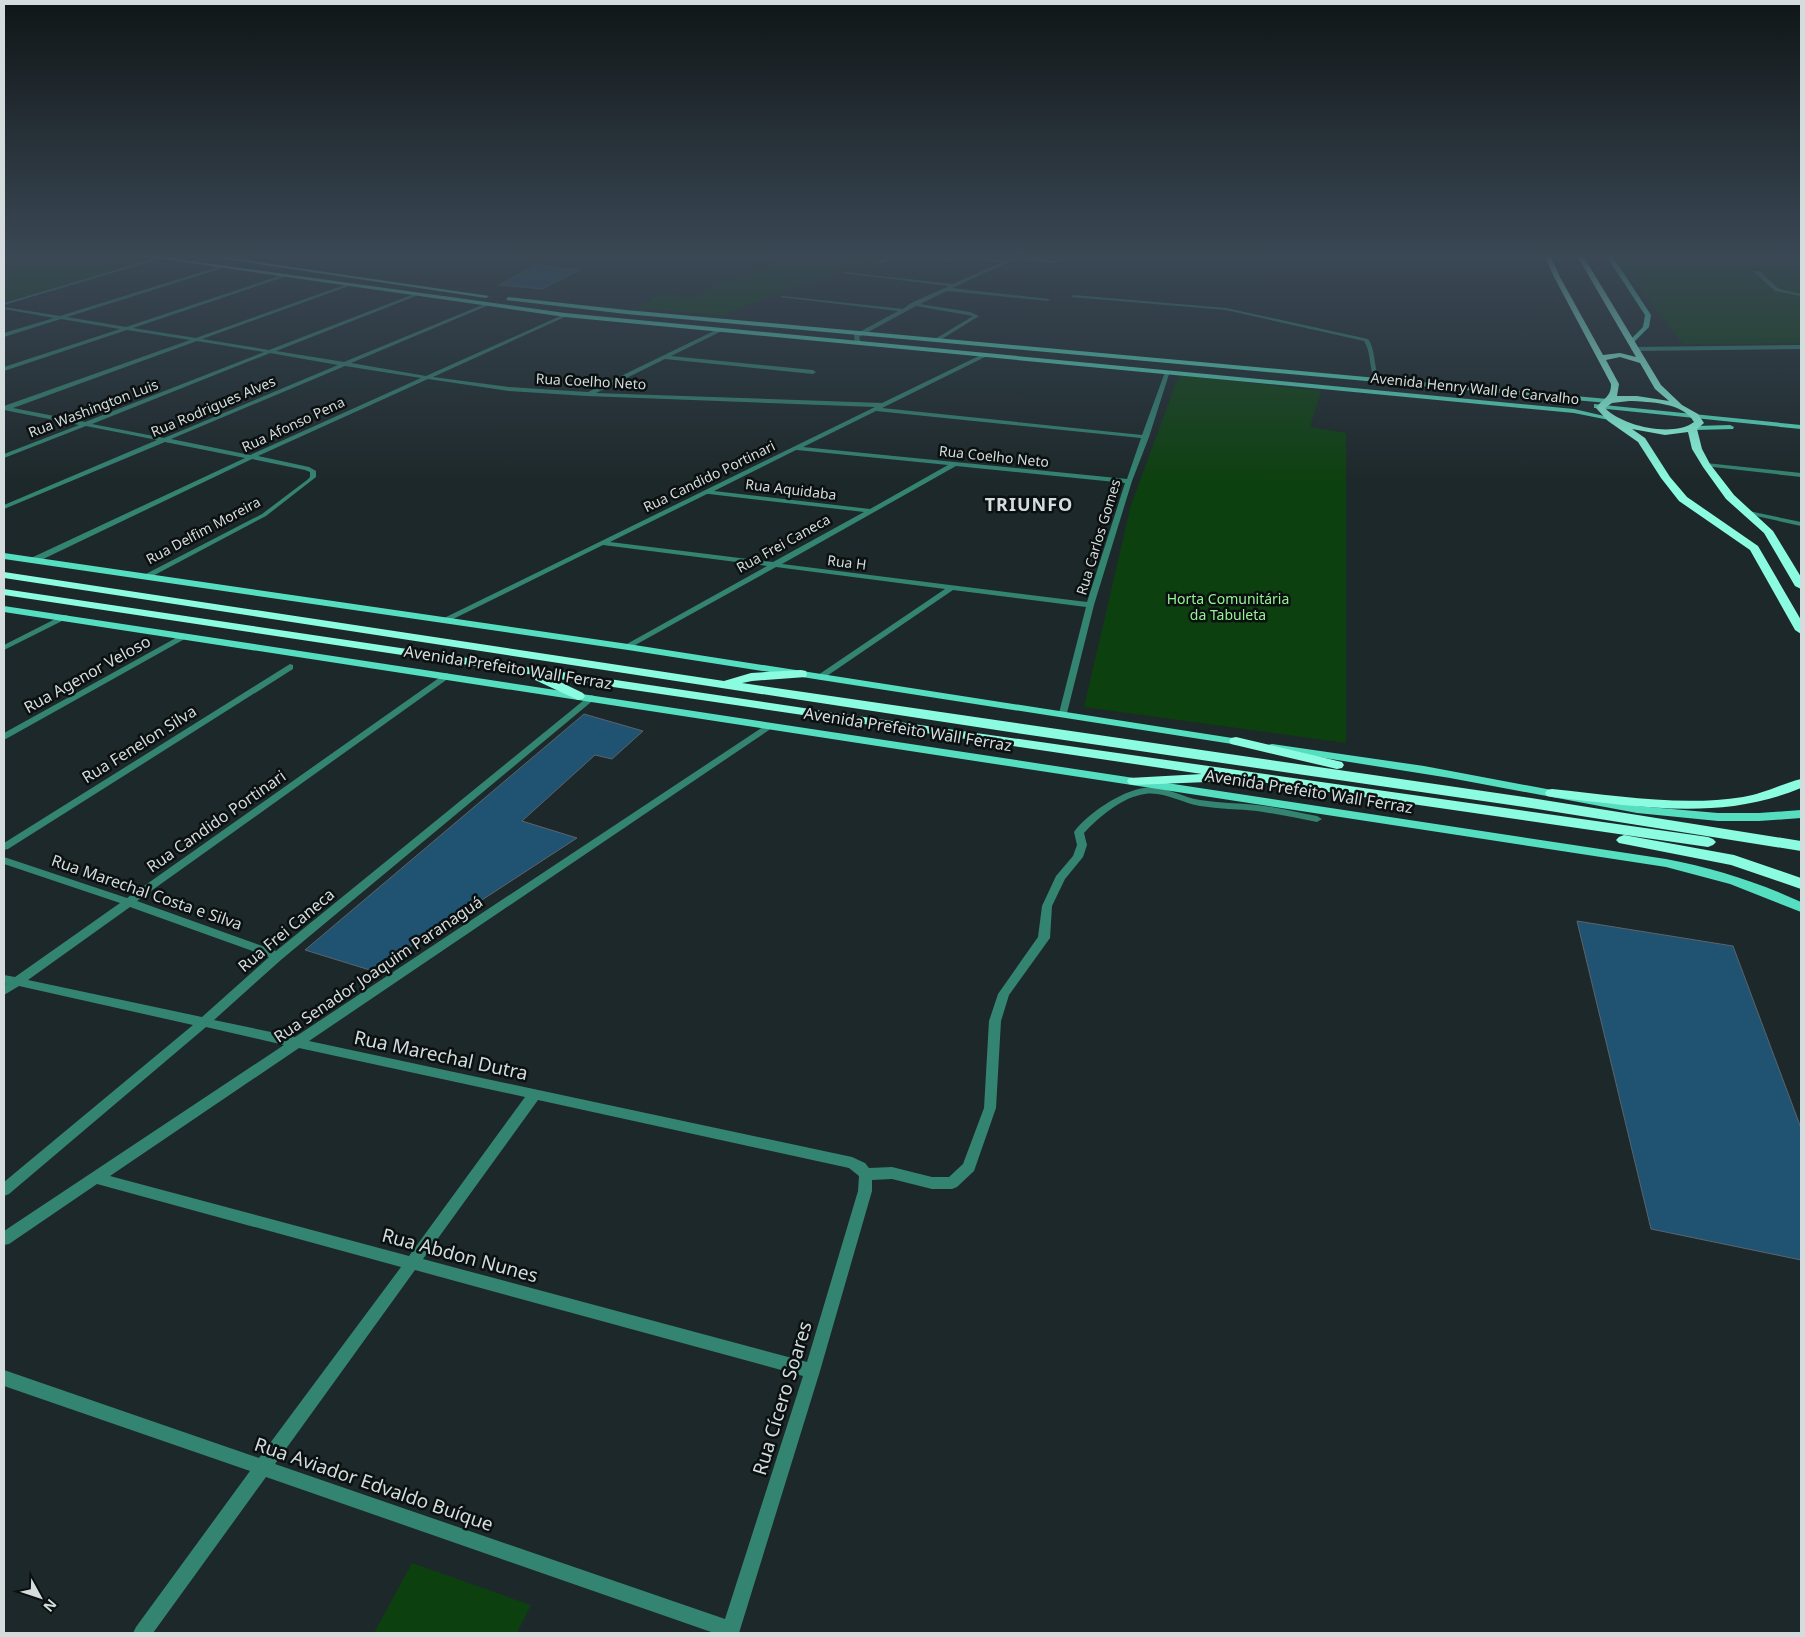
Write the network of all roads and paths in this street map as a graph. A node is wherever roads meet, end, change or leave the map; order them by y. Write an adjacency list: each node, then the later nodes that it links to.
1 (19, 330): 18 (street)
2 (122, 330): 31 (street)
3 (135, 330): 19 (street, Rua Coelho Neto)
4 (222, 330): 19 (street)
5 (324, 330): 25 (street, Rua Washington Luis)
6 (425, 330): 30 (street, Rua Rodrigues Alves)
7 (530, 330): 35 (street, Rua Afonso Pena)
8 (720, 330): 27 (street)
9 (724, 330): 21 (main road, Avenida Henry Wall de Carvalho)
10 (833, 330): 17 (main road, Avenida Henry Wall de Carvalho)
11 (866, 330): 17 (street)
12 (953, 330): 20 (street)
13 (1323, 330): 36 (street)
14 (1586, 330): 24 (highway)
15 (1623, 330): 22 (highway)
16 (1643, 330): 22 (main road)
17 (861, 333): 20 (main road, Avenida Henry Wall de Carvalho); 21 (street)
18 (4, 335)
19 (196, 340): 25 (street, Rua Coelho Neto); 42 (street)
20 (937, 340): 34 (main road, Avenida Henry Wall de Carvalho)
21 (858, 343): 26 (main road, Avenida Henry Wall de Carvalho)
22 (1632, 346): 23 (street); 24 (highway); 29 (highway)
23 (1801, 347)
24 (1597, 349): 28 (highway)
25 (271, 351): 30 (street, Rua Coelho Neto); 46 (street, Rua Washington Luis)
26 (985, 355): 33 (main road, Avenida Henry Wall de Carvalho); 41 (street, Rua Candido Portinari)
27 (664, 357): 32 (street); 39 (street)
28 (1601, 358): 29 (highway); 40 (highway)
29 (1641, 361): 44 (highway)
30 (346, 364): 35 (street, Rua Coelho Neto); 50 (street, Rua Rodrigues Alves)
31 (4, 369)
32 (813, 372)
33 (1168, 372): 38 (main road, Avenida Henry Wall de Carvalho); 49 (street, Rua Carlos Gomes)
34 (1324, 375): 36 (main road, Avenida Henry Wall de Carvalho); 37 (main road)
35 (424, 377): 39 (street, Rua Coelho Neto); 53 (street, Rua Afonso Pena)
36 (1378, 380): 40 (main road, Avenida Henry Wall de Carvalho)
37 (1368, 386): 38 (main road); 47 (main road)
38 (1325, 387): 45 (main road, Avenida Henry Wall de Carvalho)
39 (587, 394): 41 (street, Rua Coelho Neto)
40 (1609, 401): 44 (highway, Avenida Henry Wall de Carvalho); 45 (highway)
41 (882, 405): 43 (street, Rua Candido Portinari)
42 (5, 408): 46 (street)
43 (875, 409): 49 (street); 51 (street, Rua Candido Portinari)
44 (1686, 410): 47 (main road); 48 (highway)
45 (1610, 418): 48 (highway, Avenida Henry Wall de Carvalho); 76 (highway)
46 (86, 424): 50 (street); 52 (street, Rua Washington Luis)
47 (1801, 428): 48 (main road)
48 (1690, 429): 55 (highway)
49 (1146, 437): 57 (street, Rua Carlos Gomes)
50 (164, 440): 53 (street); 59 (street, Rua Rodrigues Alves)
51 (797, 448): 54 (street, Rua Coelho Neto); 58 (street, Rua Candido Portinari)
52 (4, 456)
53 (251, 457): 65 (street, Rua Afonso Pena); 68 (street, Rua Delfim Moreira)
54 (953, 464): 57 (street, Rua Coelho Neto); 60 (street, Rua Frei Caneca)
55 (1706, 465): 56 (street); 61 (highway)
56 (1801, 475)
57 (1129, 481): 72 (street, Rua Carlos Gomes)
58 (709, 492): 60 (street, Rua Aquidaba); 63 (street, Rua Candido Portinari)
59 (4, 507)
60 (871, 511): 66 (street, Rua Frei Caneca)
61 (1749, 513): 62 (street); 69 (highway)
62 (1801, 524)
63 (601, 543): 66 (street, Rua H); 75 (street, Rua Candido Portinari)
64 (4, 556): 65 (main road)
65 (34, 560): 68 (main road)
66 (776, 565): 70 (street, Rua H); 78 (street, Rua Frei Caneca)
67 (4, 575): 85 (highway, Avenida Prefeito Wall Ferraz)
68 (144, 577): 75 (main road)
69 (1801, 586)
70 (951, 588): 72 (street, Rua H); 84 (street)
71 (4, 592): 81 (highway, Avenida Prefeito Wall Ferraz)
72 (1090, 605): 88 (street, Rua Carlos Gomes)
73 (4, 609): 74 (main road, Avenida Prefeito Wall Ferraz)
74 (66, 617): 77 (main road, Avenida Prefeito Wall Ferraz); 79 (street)
75 (444, 620): 78 (main road)
76 (1801, 630)
77 (186, 636): 83 (main road, Avenida Prefeito Wall Ferraz); 90 (street, Rua Agenor Veloso)
78 (628, 646): 82 (main road)
79 (4, 648)
80 (290, 667): 102 (street, Rua Fenelon Silva)
81 (528, 671): 86 (highway); 92 (highway, Avenida Prefeito Wall Ferraz)
82 (802, 674): 84 (main road); 85 (highway)
83 (446, 676): 86 (main road, Avenida Prefeito Wall Ferraz); 106 (street, Rua Candido Portinari)
84 (821, 676): 88 (main road)
85 (722, 684): 97 (highway, Avenida Prefeito Wall Ferraz)
86 (578, 696): 87 (main road, Avenida Prefeito Wall Ferraz)
87 (592, 698): 89 (main road, Avenida Prefeito Wall Ferraz); 108 (street, Rua Frei Caneca)
88 (1063, 713): 91 (main road)
89 (769, 726): 93 (main road, Avenida Prefeito Wall Ferraz); 112 (street, Rua Senador Joaquim Paranaguá)
90 (4, 737)
91 (1236, 741): 96 (main road); 97 (highway)
92 (1242, 776): 93 (highway); 97 (highway, Avenida Prefeito Wall Ferraz)
93 (1134, 781): 95 (main road, Avenida Prefeito Wall Ferraz)
94 (1801, 783): 96 (highway)
95 (1159, 788): 100 (street); 107 (main road, Avenida Prefeito Wall Ferraz); 114 (street)
96 (1552, 794): 99 (main road)
97 (1437, 796): 98 (highway, Avenida Prefeito Wall Ferraz); 105 (highway)
98 (1532, 810): 101 (highway, Avenida Prefeito Wall Ferraz); 103 (highway, Avenida Prefeito Wall Ferraz)
99 (1801, 814)
100 (1317, 819)
101 (1801, 846)
102 (4, 847)
103 (1801, 857)
104 (4, 860): 106 (street, Rua Marechal Costa e Silva)
105 (1801, 884)
106 (128, 902): 108 (street, Rua Marechal Costa e Silva); 109 (street, Rua Candido Portinari)
107 (1801, 907)
108 (278, 956): 111 (street, Rua Frei Caneca)
109 (10, 981): 110 (street, Rua Candido Portinari); 111 (street, Rua Marechal Dutra)
110 (4, 991)
111 (203, 1023): 112 (street, Rua Marechal Dutra); 116 (street, Rua Frei Caneca)
112 (297, 1043): 113 (street, Rua Marechal Dutra); 115 (street, Rua Senador Joaquim Paranaguá)
113 (535, 1094): 114 (street, Rua Marechal Dutra); 118 (street)
114 (866, 1174): 119 (street, Rua Cícero Soares)
115 (96, 1178): 117 (street, Rua Senador Joaquim Paranaguá); 118 (street, Rua Abdon Nunes)
116 (4, 1190)
117 (4, 1239)
118 (413, 1262): 119 (street, Rua Abdon Nunes); 121 (street)
119 (812, 1370): 122 (street, Rua Cícero Soares)
120 (4, 1378): 121 (street, Rua Aviador Edvaldo Buíque)
121 (263, 1468): 122 (street, Rua Aviador Edvaldo Buíque); 123 (street)
122 (730, 1631)
123 (142, 1633)

